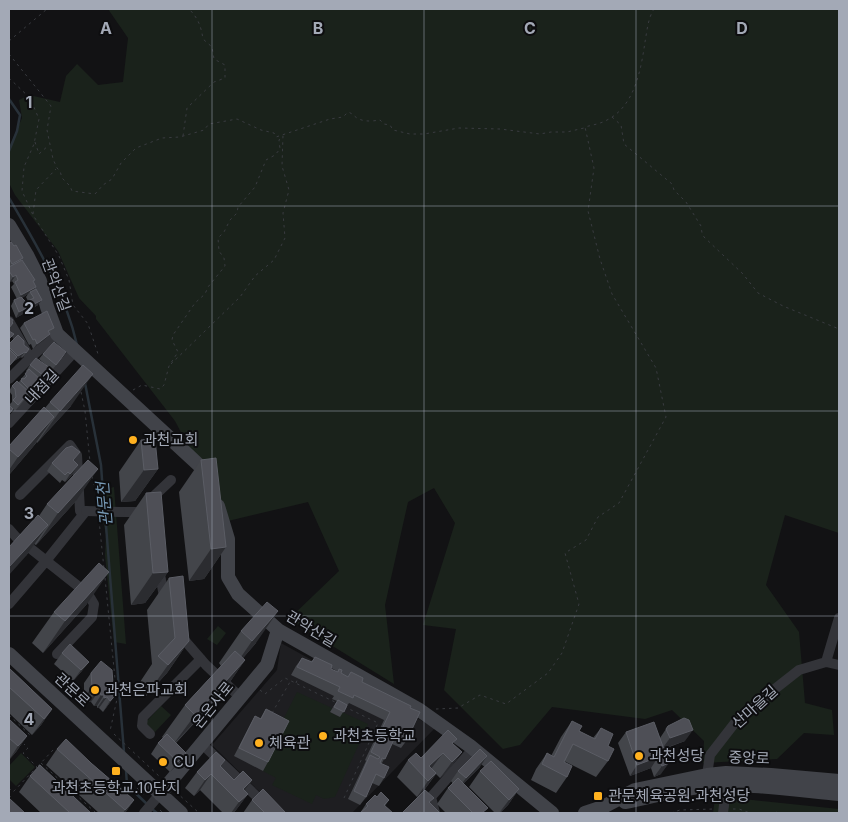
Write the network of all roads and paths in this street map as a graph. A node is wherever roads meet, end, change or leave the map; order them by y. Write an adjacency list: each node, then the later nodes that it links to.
1 (47, 9): 4 (path)
2 (189, 9): 10 (path)
3 (654, 9): 7 (path)
4 (9, 41)
5 (9, 54): 12 (path)
6 (9, 78): 11 (path)
7 (612, 117): 8 (path); 17 (path)
8 (585, 127): 9 (path); 54 (path)
9 (283, 135): 10 (path); 22 (path); 22 (path)
10 (183, 136): 13 (path)
11 (34, 141): 12 (path); 14 (path)
12 (50, 144): 13 (path)
13 (56, 168): 14 (path)
14 (33, 215): 19 (path)
15 (10, 229): 18 (street, 관악산길)
16 (9, 321): 21 (street)
17 (839, 329)
18 (57, 334): 20 (street, 관악산길); 21 (street)
19 (94, 340)
20 (76, 352): 25 (street, 관악산길); 26 (street, 내점길)
21 (30, 358): 23 (street)
22 (169, 366): 25 (path)
23 (9, 379)
24 (80, 388): 29 (path)
25 (125, 397): 41 (street, 관악산길)
26 (11, 417)
27 (171, 480): 30 (street)
28 (20, 495): 31 (street)
29 (97, 502)
30 (147, 507): 31 (street, bridge); 33 (street)
31 (86, 511): 35 (street)
32 (98, 512): 59 (path)
33 (148, 523)
34 (9, 529): 35 (street)
35 (46, 561): 37 (street); 43 (street)
36 (158, 561): 38 (street)
37 (9, 604)
38 (167, 608)
39 (839, 618): 45 (street)
40 (174, 624): 44 (street)
41 (278, 630): 51 (street, 온온사로); 54 (street, 관악산길)
42 (9, 654): 70 (street, 관문로)
43 (57, 654)
44 (201, 659): 51 (street); 61 (street)
45 (826, 662): 46 (street, 산마을길); 69 (street, 산마을길)
46 (839, 665)
47 (298, 678): 49 (path)
48 (290, 681): 49 (path); 50 (path); 55 (path)
49 (295, 683): 52 (path)
50 (258, 688)
51 (240, 697): 64 (street, 온온사로)
52 (337, 703)
53 (345, 707): 57 (path)
54 (418, 709): 65 (street, 관악산길)
55 (272, 713)
56 (9, 715): 62 (path)
57 (378, 723): 58 (path); 77 (path)
58 (382, 725)
59 (110, 731)
60 (114, 734): 78 (path)
61 (150, 734)
62 (31, 736)
63 (24, 744): 68 (path)
64 (202, 744): 78 (street, 온온사로); 85 (street)
65 (473, 749): 86 (street); 87 (street, 관악산길)
66 (61, 756): 67 (path)
67 (40, 763): 68 (path); 81 (path)
68 (37, 767): 74 (path)
69 (707, 775): 71 (street, 중앙로); 79 (street, 중앙로)
70 (135, 779): 78 (street); 78 (path)
71 (839, 781)
72 (726, 786): 75 (street, 중앙로); 79 (street, 중앙로); 80 (street)
73 (9, 788): 74 (path)
74 (14, 792): 76 (path)
75 (839, 794)
76 (9, 798)
77 (344, 798)
78 (155, 801): 82 (path); 83 (street); 84 (path)
79 (602, 807): 88 (street, 중앙로)
80 (724, 809): 89 (path); 90 (path)
81 (96, 813)
82 (163, 813)
83 (181, 813)
84 (199, 813)
85 (274, 813)
86 (435, 813)
87 (552, 813)
88 (585, 813)
89 (671, 813)
90 (750, 813)

